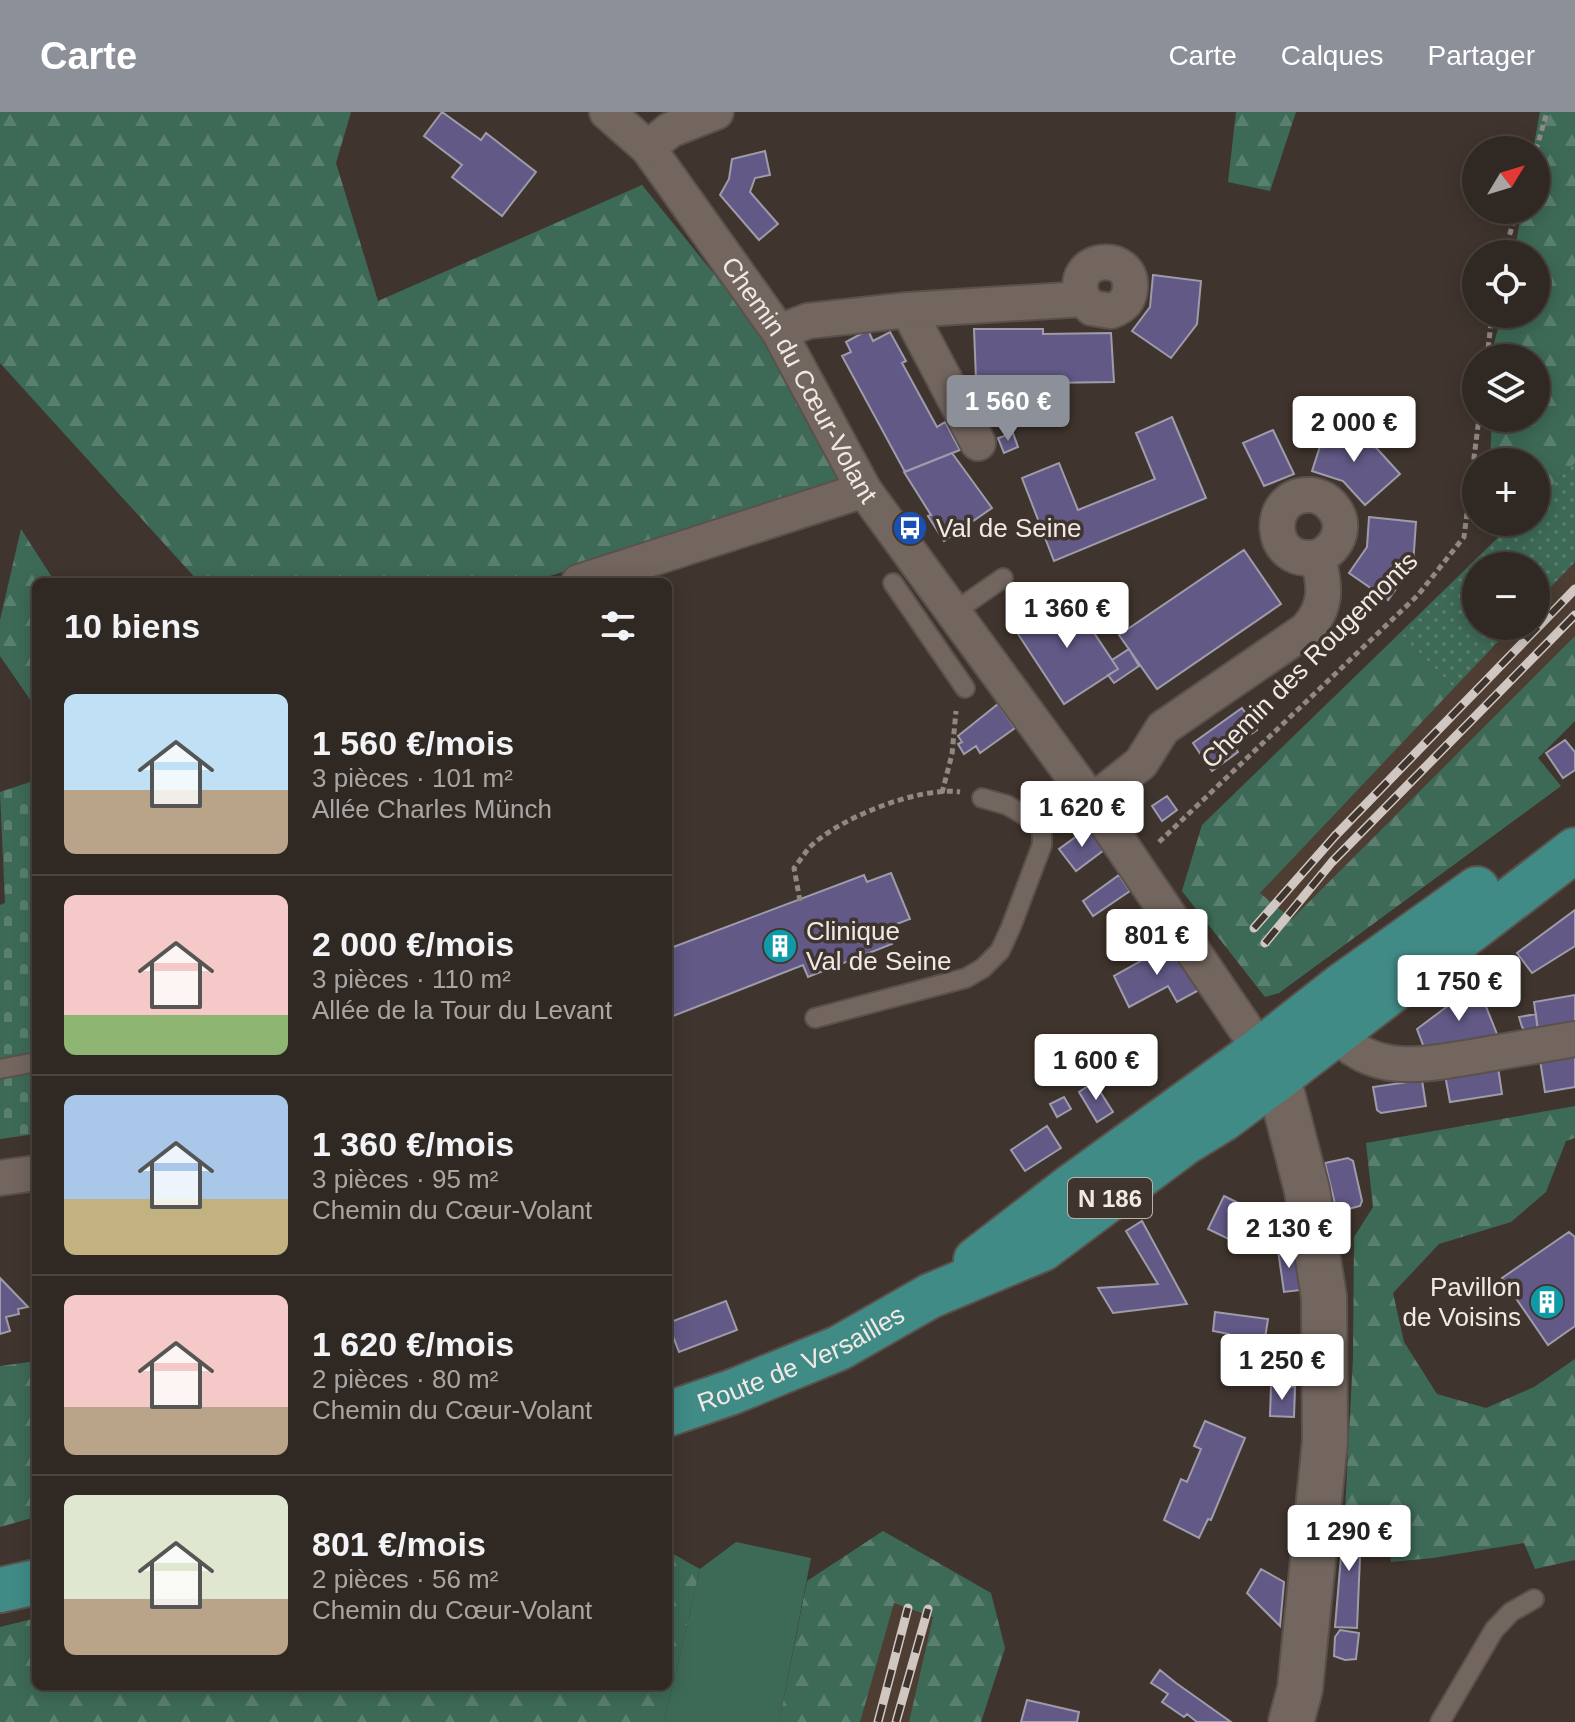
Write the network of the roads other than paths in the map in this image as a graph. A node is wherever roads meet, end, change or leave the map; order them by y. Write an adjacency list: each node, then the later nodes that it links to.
1 (607, 112): 3 (street, Chemin du Cœur-Volant)
2 (716, 112): 3 (street)
3 (662, 130): 6 (street, Chemin du Cœur-Volant)
4 (1083, 299): 5 (street)
5 (908, 310): 6 (street); 7 (street)
6 (779, 332): 8 (street, Chemin du Cœur-Volant)
7 (978, 443)
8 (864, 490): 10 (street); 13 (street, Chemin du Cœur-Volant)
9 (1318, 557): 15 (street)
10 (591, 578)
11 (1003, 578): 13 (lane)
12 (893, 583): 14 (lane)
13 (954, 612): 15 (street, Chemin du Cœur-Volant)
14 (965, 688)
15 (1088, 797): 18 (lane); 24 (street, Chemin du Cœur-Volant)
16 (982, 798): 18 (lane)
17 (1575, 820): 21 (main road, Route de Versailles / N 186)
18 (1038, 823): 20 (lane)
19 (1575, 850): 21 (main road, Route de Versailles / N 186)
20 (815, 1018)
21 (1324, 1021): 22 (street); 24 (main road, Route de Versailles / N 186)
22 (1575, 1039)
23 (32, 1063): 25 (lane)
24 (1269, 1064): 28 (main road, Route de Versailles / N 186); 32 (street)
25 (0, 1069)
26 (32, 1174): 27 (street)
27 (0, 1178)
28 (672, 1413)
29 (32, 1583): 30 (main road)
30 (0, 1590)
31 (1534, 1599): 33 (lane)
32 (1291, 1722)
33 (1440, 1722)

